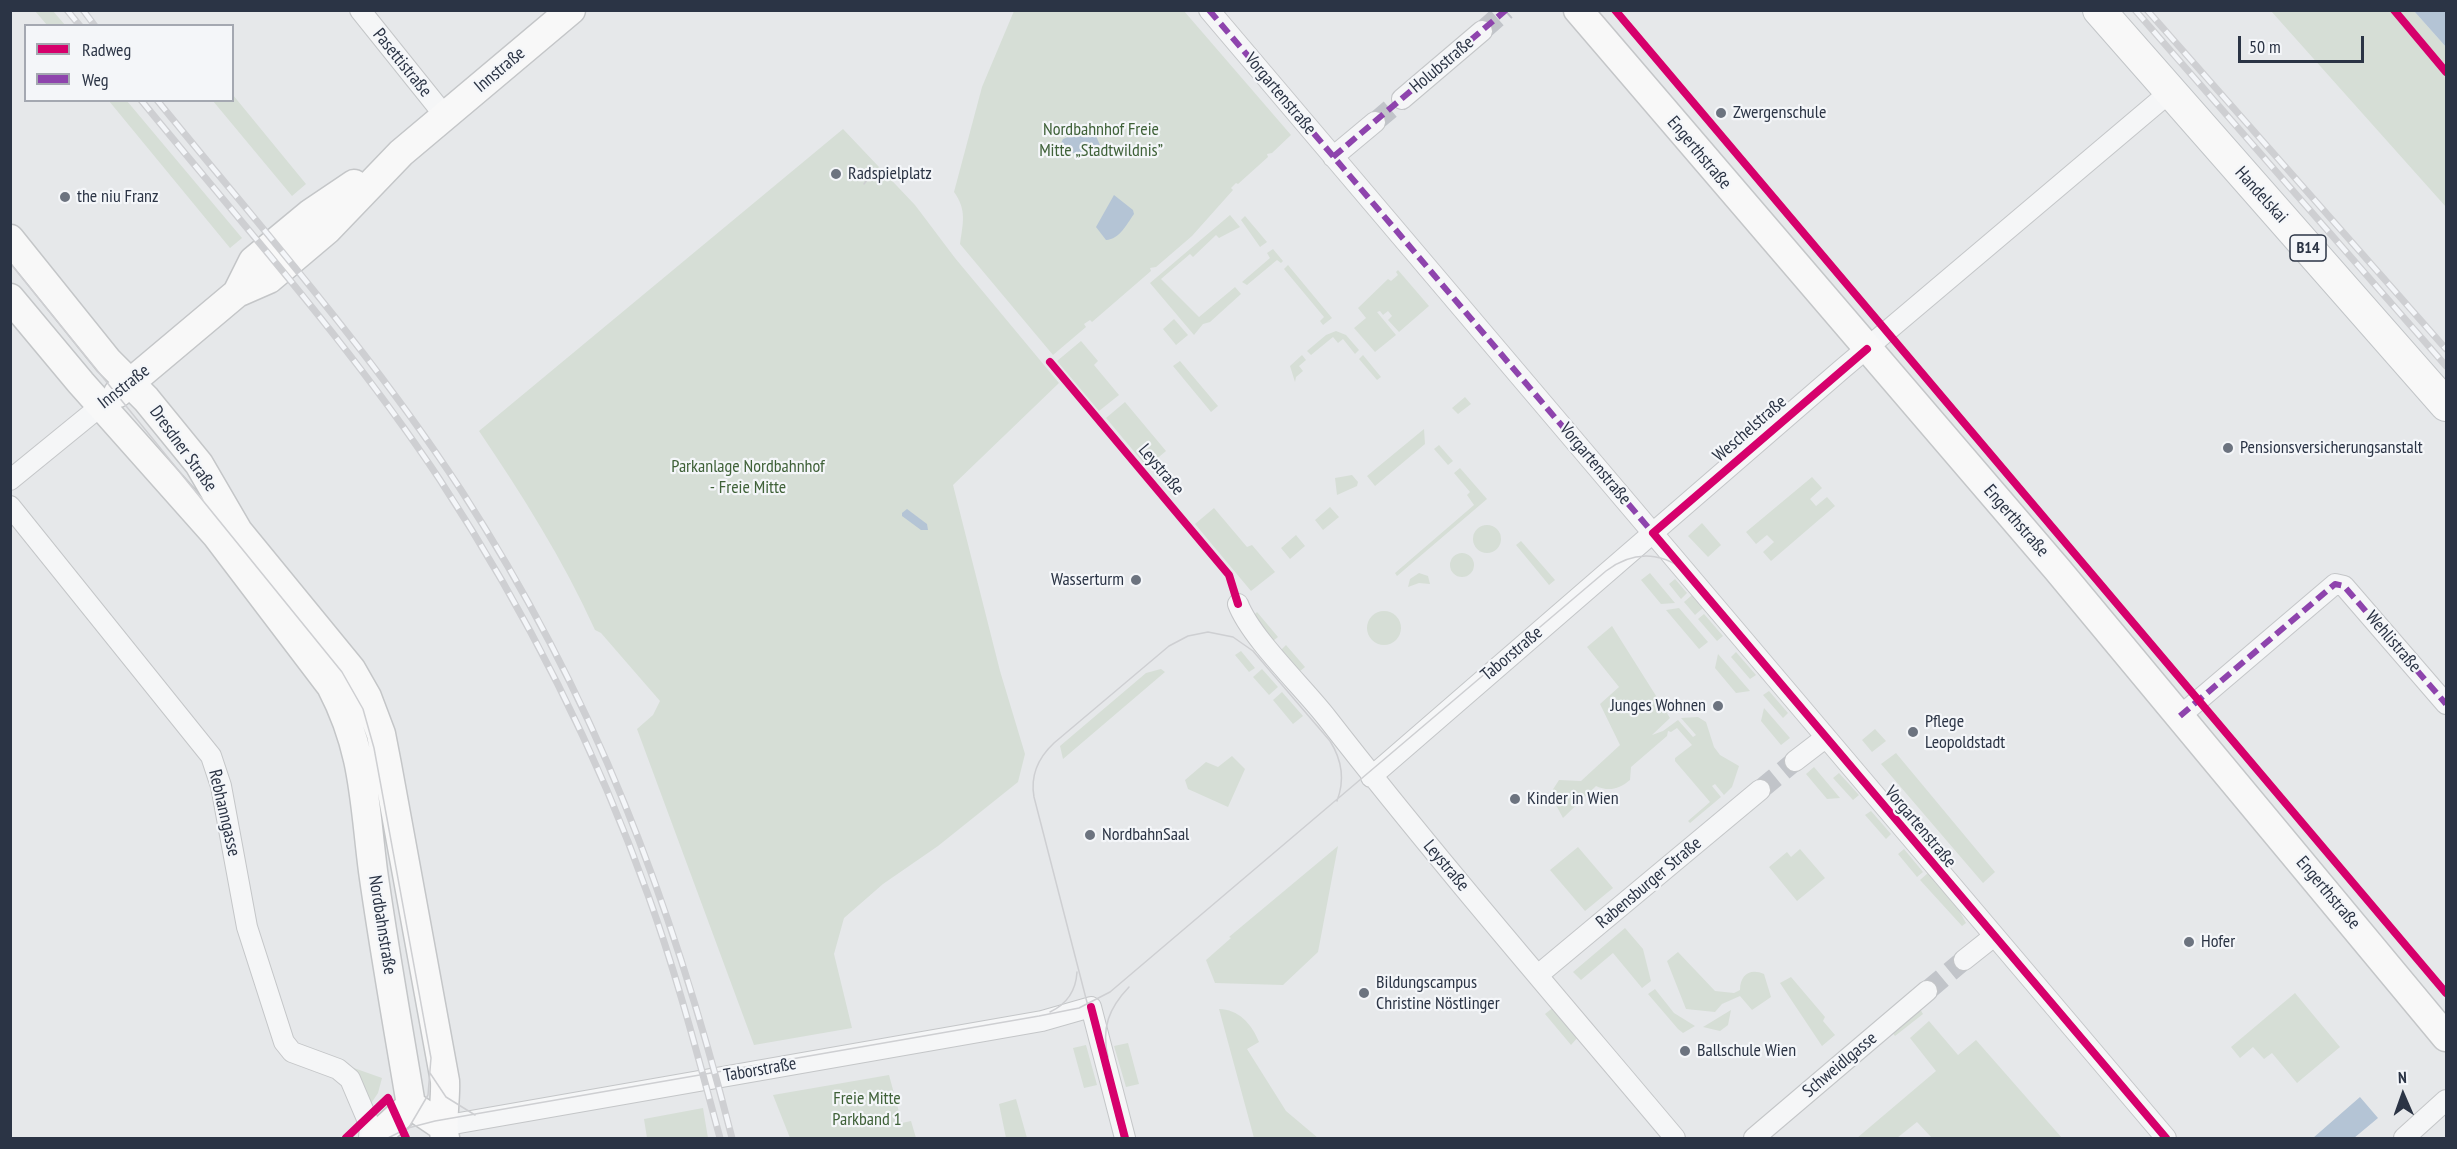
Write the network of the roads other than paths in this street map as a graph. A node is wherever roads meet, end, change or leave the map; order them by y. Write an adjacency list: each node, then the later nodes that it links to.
1 (360, 10): 9 (street, Pasettistraße)
2 (1209, 10): 11 (street, Vorgartenstraße)
3 (1578, 10): 14 (main road, Engerthstraße)
4 (2099, 10): 7 (main road, Handelskai / B14)
5 (562, 13): 9 (main road, Innstraße)
6 (1482, 31): 8 (street, Holubstraße)
7 (2170, 92): 14 (street, Weschelstraße); 17 (main road, Handelskai / B14)
8 (1402, 99)
9 (445, 116): 15 (main road, Innstraße)
10 (1375, 122): 11 (street)
11 (1333, 158): 20 (street, Vorgartenstraße)
12 (10, 239): 15 (main road, Dresdner Straße)
13 (10, 298): 16 (main road, Dresdner Straße)
14 (1867, 349): 20 (street, Weschelstraße); 24 (main road, Engerthstraße)
15 (132, 383): 16 (main road, Innstraße); 22 (main road, Dresdner Straße)
16 (102, 405): 18 (street, Innstraße); 22 (main road, Dresdner Straße)
17 (2446, 405)
18 (10, 480)
19 (10, 506): 37 (street, Rebhanngasse)
20 (1653, 533): 25 (street, Vorgartenstraße); 27 (street, Taborstraße)
21 (1238, 604): 27 (street, Leystraße)
22 (355, 703): 35 (main road, Nordbahnstraße); 36 (main road, Nordbahnstraße)
23 (2446, 704): 24 (street, Wehlistraße)
24 (2180, 716): 33 (main road, Engerthstraße)
25 (1825, 738): 26 (street); 29 (street, Vorgartenstraße)
26 (1795, 761)
27 (1371, 777): 31 (street, Leystraße)
28 (1760, 790): 31 (street, Rabensburger Straße)
29 (1993, 937): 30 (street); 42 (street, Vorgartenstraße)
30 (1964, 960)
31 (1538, 975): 40 (street, Leystraße)
32 (1927, 991): 41 (street, Schweidlgasse)
33 (2446, 1037)
34 (2446, 1100): 43 (street)
35 (411, 1105): 36 (main road); 38 (main road)
36 (441, 1134): 39 (street, Taborstraße)
37 (369, 1138)
38 (375, 1138)
39 (1125, 1138)
40 (1675, 1138)
41 (1754, 1138)
42 (2166, 1138)
43 (2404, 1138)

